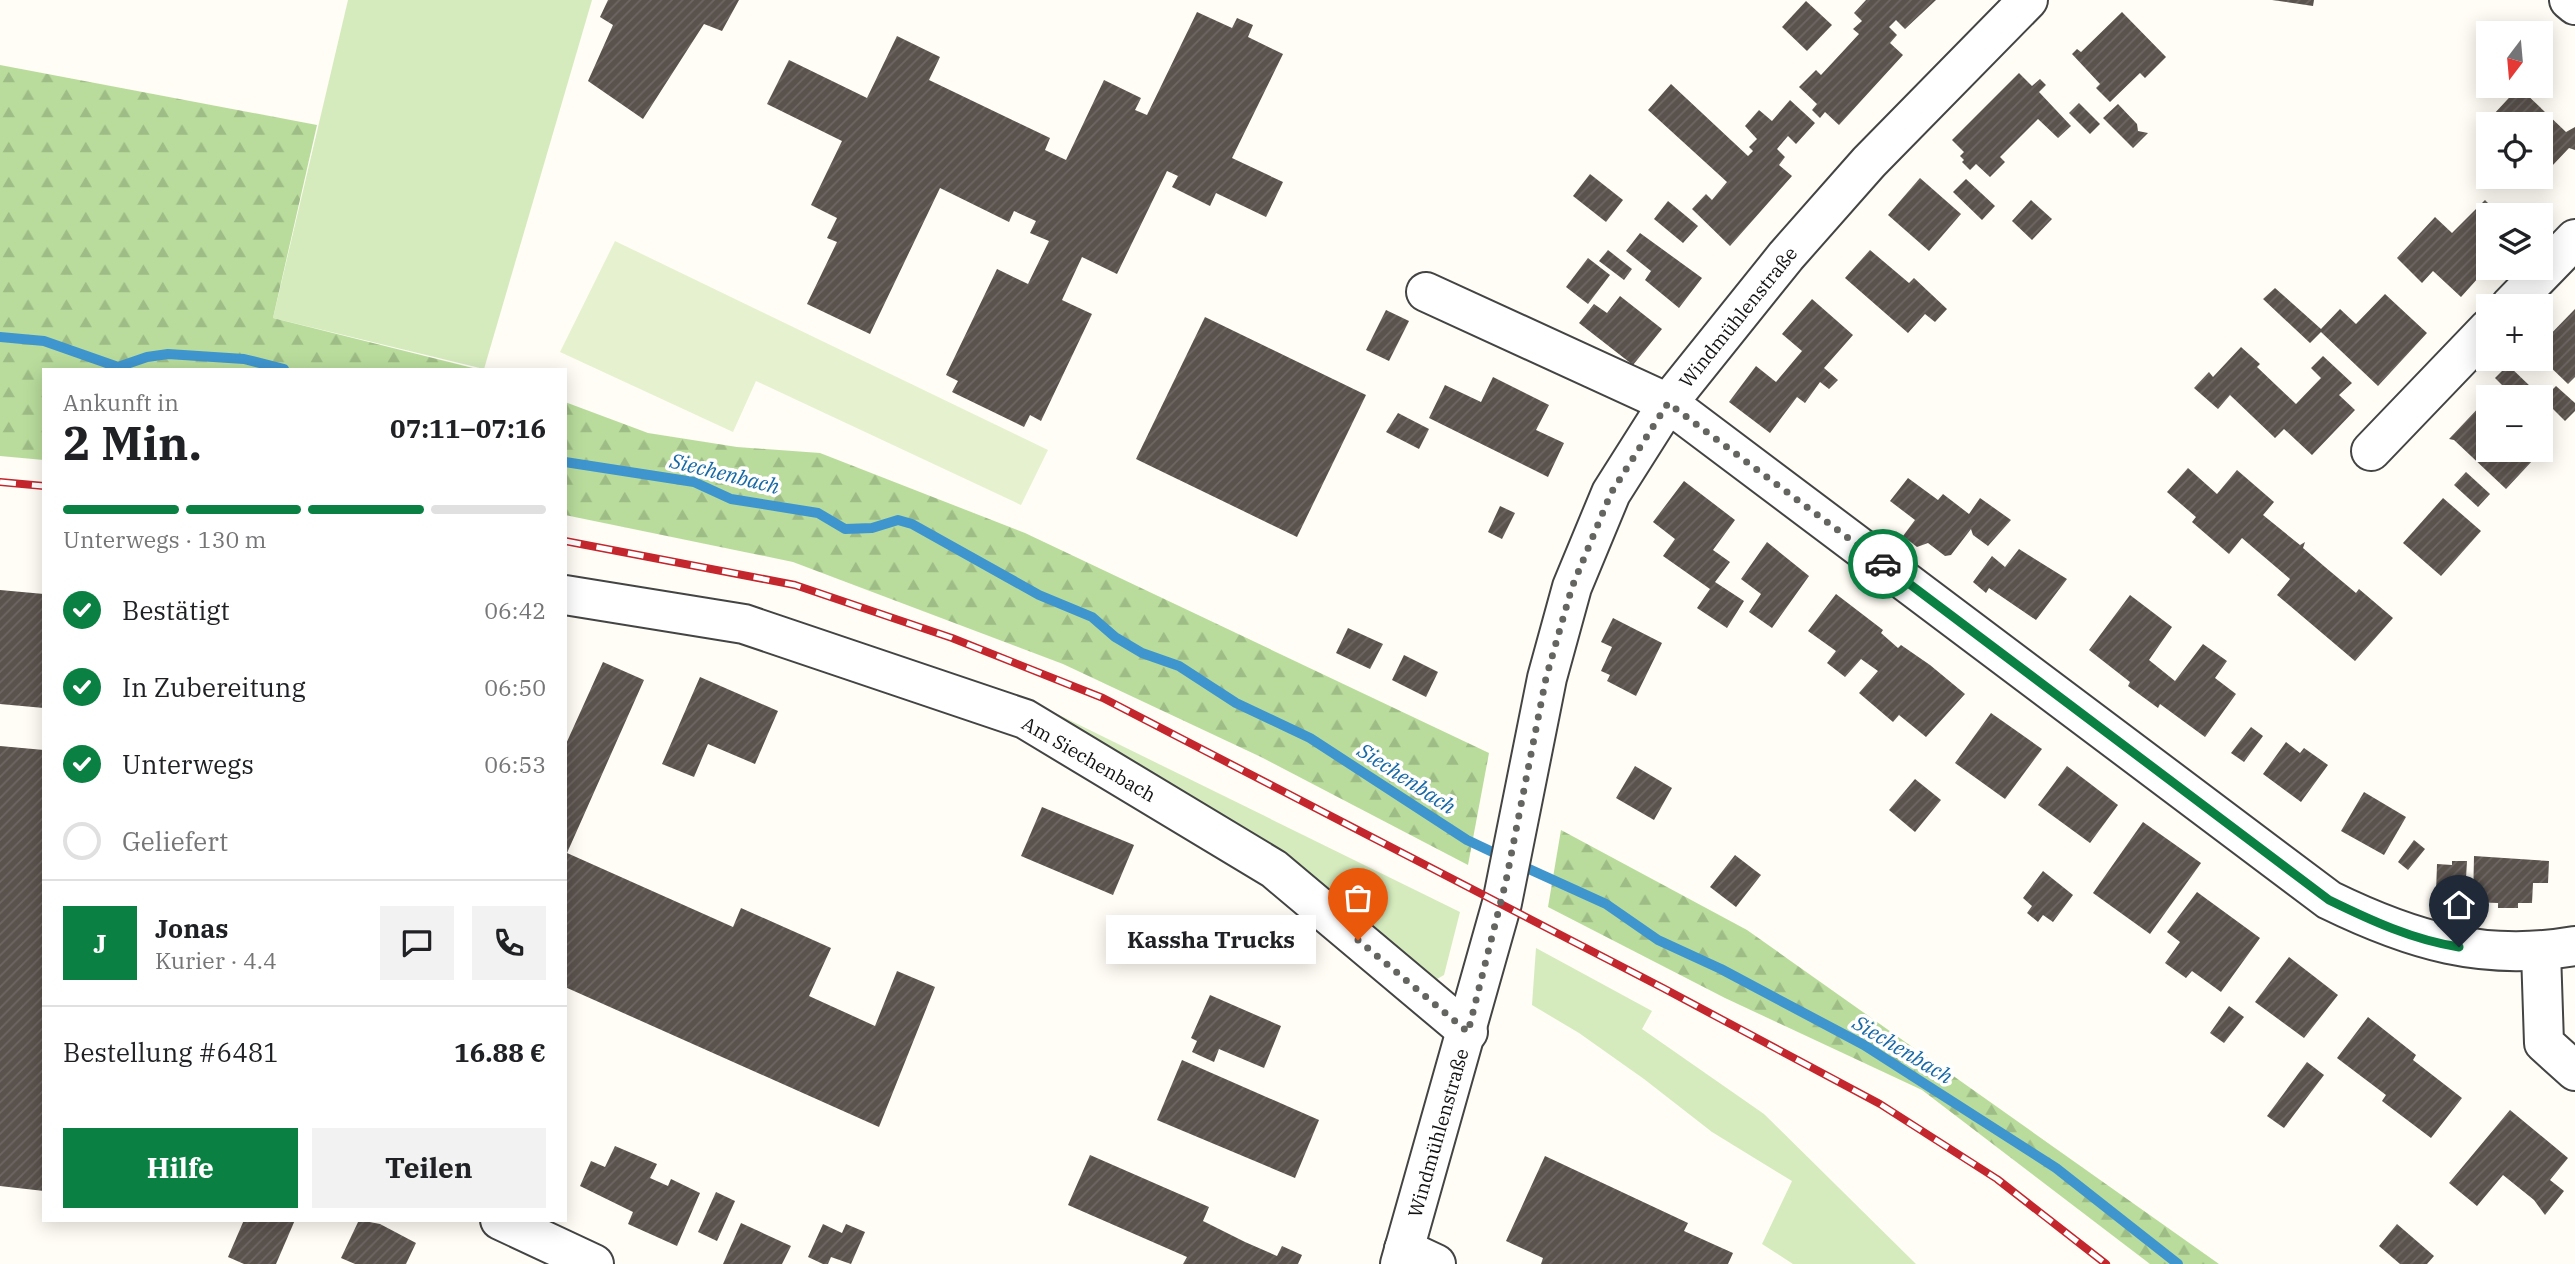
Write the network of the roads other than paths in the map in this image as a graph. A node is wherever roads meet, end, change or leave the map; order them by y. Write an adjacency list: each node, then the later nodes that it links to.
1 (2028, 0): 8 (street, Windmühlenstraße)
2 (2569, 0): 3 (street)
3 (2575, 5)
4 (2575, 239): 6 (street)
5 (1426, 292): 8 (street)
6 (2522, 294)
7 (2476, 342): 9 (street)
8 (1668, 403): 11 (street); 12 (street, Windmühlenstraße)
9 (2371, 451)
10 (567, 596): 12 (street, Am Siechenbach)
11 (2558, 949): 13 (street)
12 (1468, 1032): 15 (street, Windmühlenstraße)
13 (2575, 1071)
14 (504, 1222): 16 (street)
15 (1414, 1259)
16 (594, 1264)

